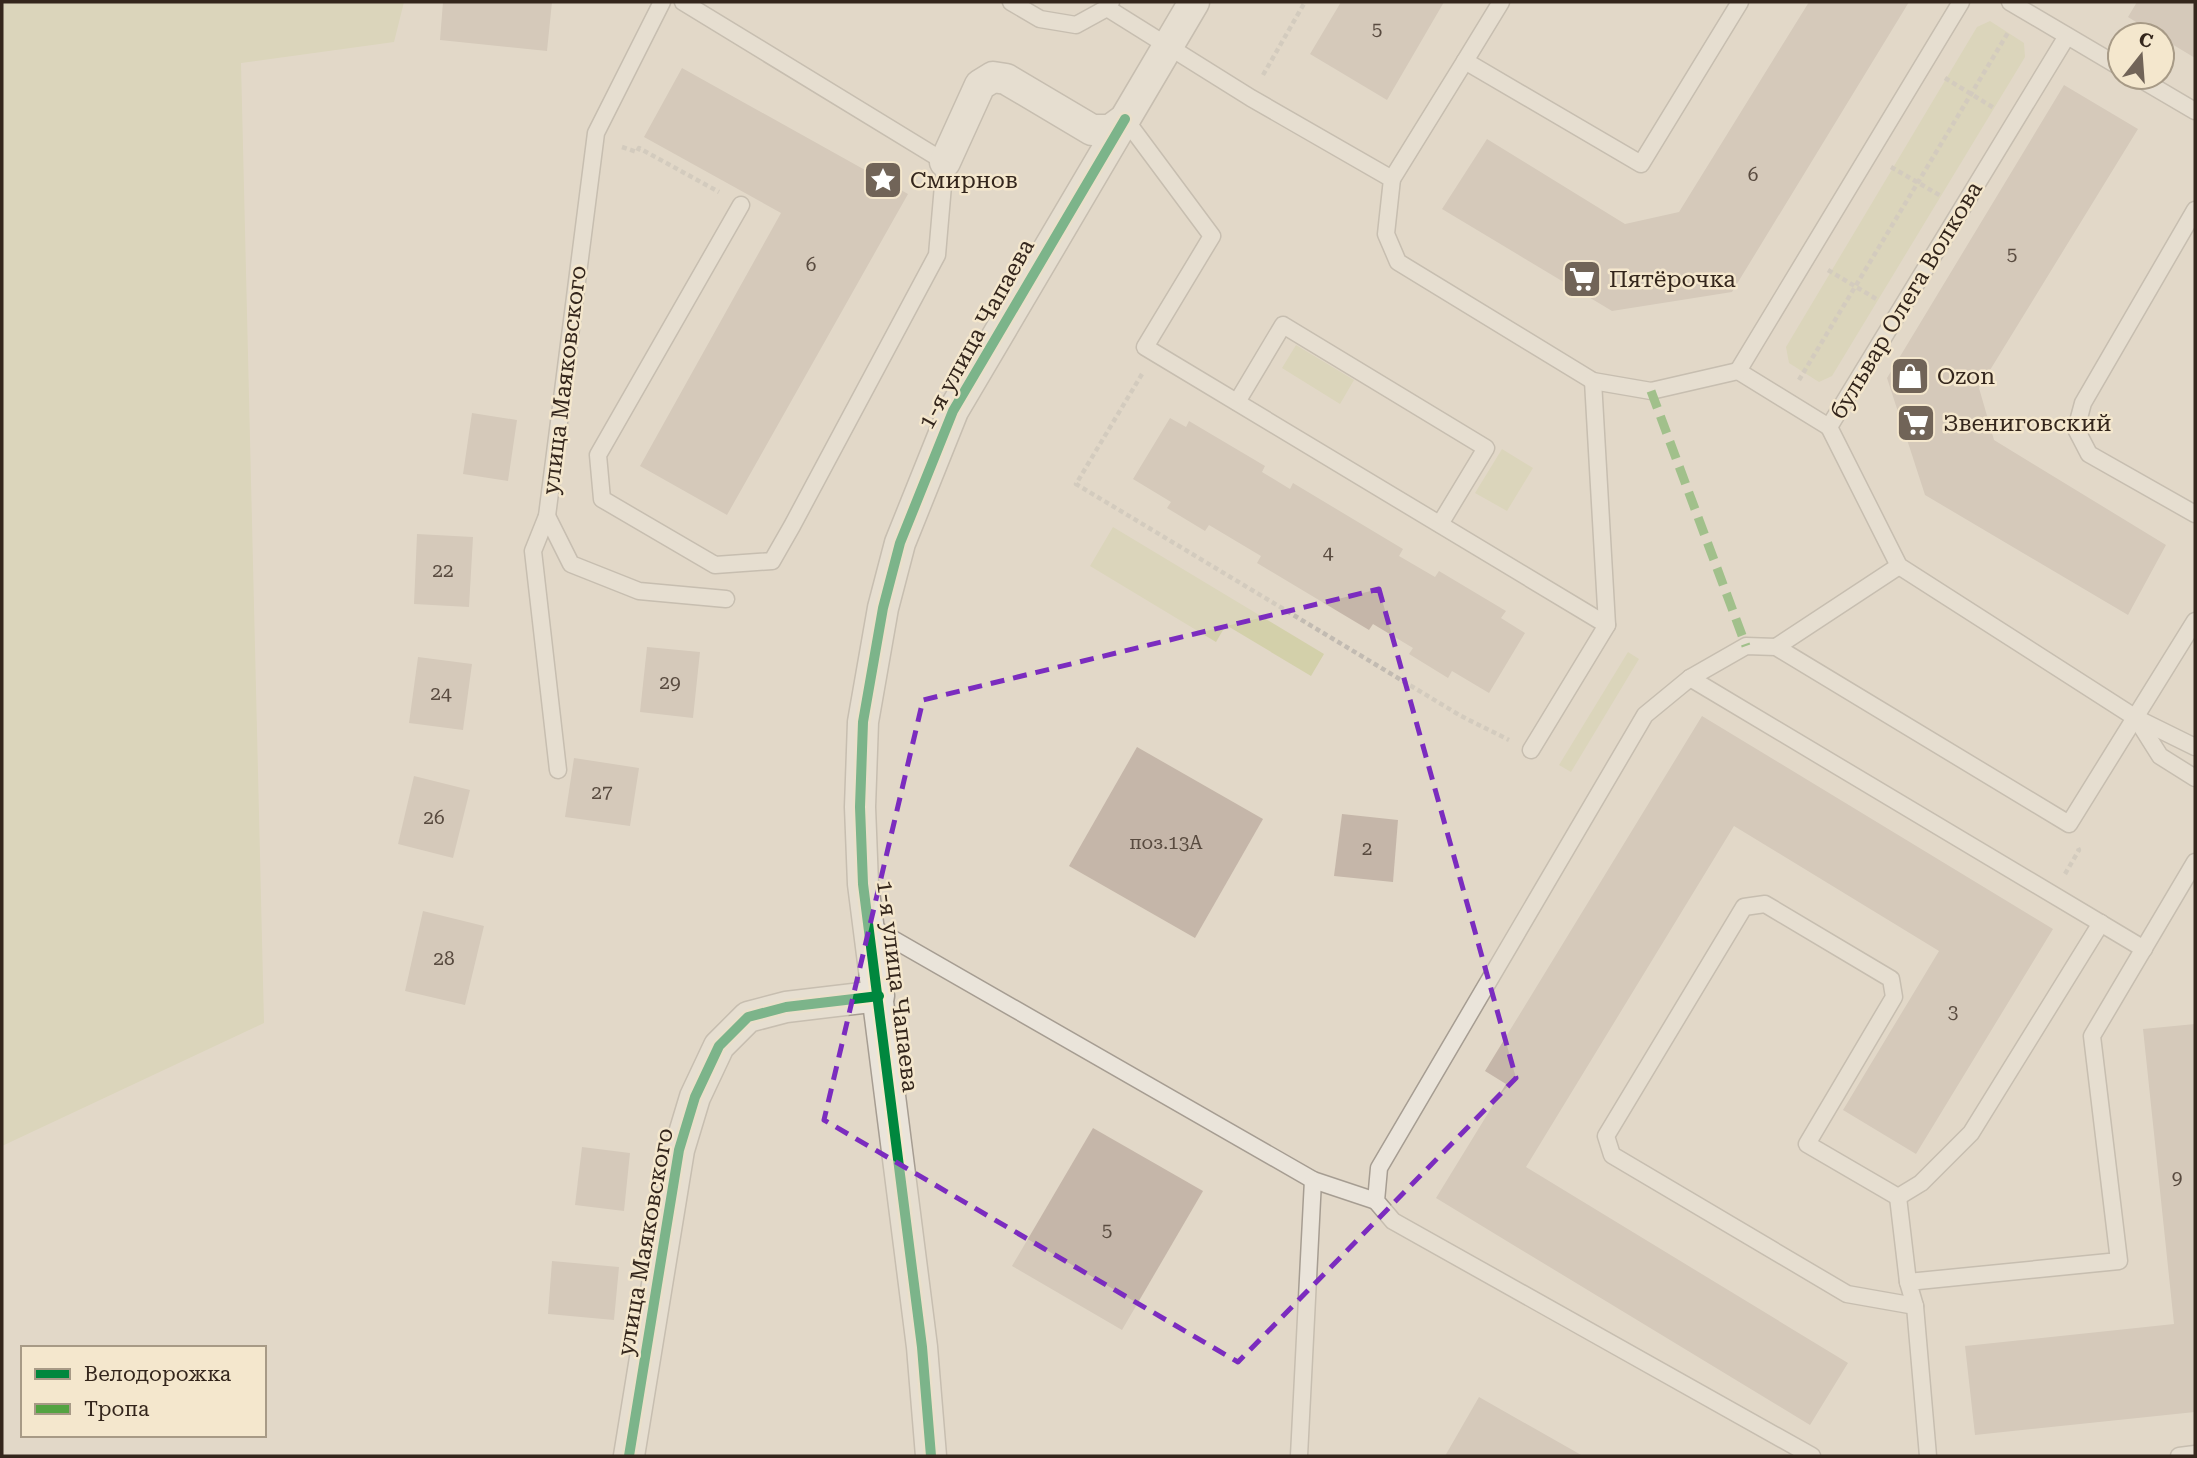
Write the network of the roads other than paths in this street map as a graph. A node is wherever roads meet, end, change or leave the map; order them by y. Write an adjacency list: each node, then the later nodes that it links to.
1 (662, 2): 26 (lane, улица Маяковского)
2 (683, 2): 17 (lane)
3 (1011, 2): 8 (lane)
4 (1194, 2): 11 (street, 1-я улица Чапаева)
5 (1501, 2): 13 (lane)
6 (1740, 2): 13 (lane)
7 (1961, 2): 21 (lane)
8 (1109, 5): 11 (lane)
9 (2016, 5): 10 (lane)
10 (2067, 36): 12 (lane); 24 (lane, бульвар Олега Волкова)
11 (1168, 46): 16 (street, 1-я улица Чапаева); 18 (lane)
12 (2106, 59)
13 (1465, 61): 18 (lane)
14 (2161, 91): 15 (lane)
15 (2195, 111)
16 (1125, 119): 17 (street); 23 (lane); 41 (street, 1-я улица Чапаева)
17 (945, 162): 19 (lane)
18 (1392, 179): 22 (lane)
19 (741, 205)
20 (2195, 210): 25 (lane)
21 (1738, 371): 22 (lane); 24 (lane, бульвар Олега Волкова)
22 (1593, 381): 31 (lane)
23 (1237, 402): 27 (lane); 27 (lane)
24 (1829, 427): 28 (lane)
25 (2195, 514)
26 (547, 516): 29 (lane); 37 (lane, улица Маяковского)
27 (1440, 524): 31 (lane)
28 (1899, 566): 32 (lane); 34 (lane)
29 (726, 599)
30 (2195, 621): 34 (lane)
31 (1607, 625): 36 (lane)
32 (1776, 647): 33 (lane); 34 (lane)
33 (1690, 678): 40 (lane); 46 (lane)
34 (2136, 718): 35 (lane); 38 (lane)
35 (2195, 747)
36 (1531, 750)
37 (558, 770)
38 (2195, 778)
39 (2193, 872): 42 (lane)
40 (2101, 923): 42 (lane); 45 (lane)
41 (870, 926): 43 (street, 1-я улица Чапаева); 44 (lane)
42 (2144, 949): 47 (lane)
43 (878, 996): 50 (street, улица Маяковского); 51 (street, 1-я улица Чапаева)
44 (1313, 1180): 46 (lane); 52 (lane)
45 (1898, 1197): 47 (lane); 48 (lane)
46 (1376, 1201): 53 (lane)
47 (1908, 1282): 48 (lane)
48 (1916, 1306): 54 (lane)
49 (2195, 1454): 55 (lane)
50 (629, 1456)
51 (932, 1456)
52 (1299, 1456)
53 (1812, 1456)
54 (1928, 1456)
55 (2179, 1456)

